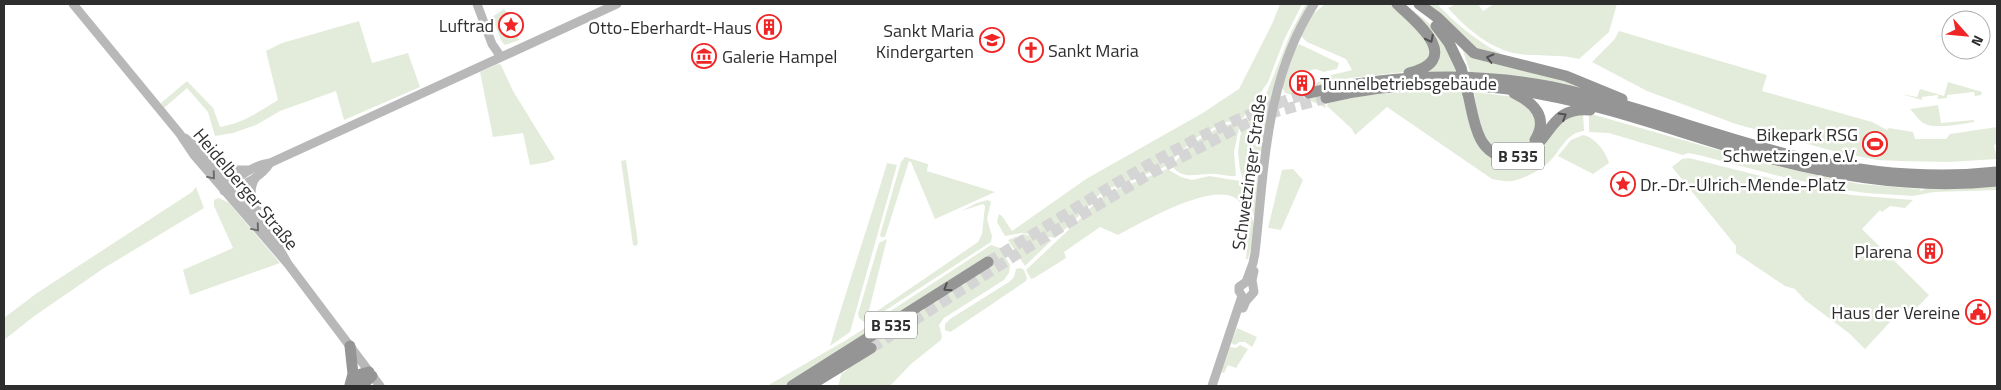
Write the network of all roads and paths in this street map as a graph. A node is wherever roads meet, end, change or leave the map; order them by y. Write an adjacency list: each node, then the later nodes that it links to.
1 (74, 4): 20 (street, Heidelberger Straße)
2 (477, 4): 9 (street)
3 (617, 4): 10 (street)
4 (1314, 4): 29 (street, Schwetzinger Straße)
5 (1397, 4): 13 (highway, B 535, one-way to 13)
6 (1407, 4): 12 (highway, B 535)
7 (1419, 4): 8 (highway, B 535)
8 (1451, 32): 12 (highway, B 535); 18 (highway, B 535, one-way to 8)
9 (492, 44): 10 (street); 11 (street)
10 (500, 57): 11 (street)
11 (486, 64): 22 (street)
12 (1464, 68): 16 (highway, B 535, bridge)
13 (1397, 78): 15 (highway, B 535); 18 (highway, B 535)
14 (1505, 89): 16 (highway, B 535); 17 (highway, B 535); 19 (highway, B 535)
15 (1309, 93)
16 (1470, 95): 19 (highway, B 535, one-way to 19)
17 (1326, 98)
18 (1640, 110): 23 (highway, B 535)
19 (1616, 112): 24 (highway, B 535)
20 (180, 134): 21 (street, Heidelberger Straße); 25 (street, Heidelberger Straße, one-way to 25)
21 (211, 162): 22 (street); 25 (street, Heidelberger Straße)
22 (255, 172): 25 (street); 26 (street)
23 (1997, 172)
24 (1997, 181)
25 (229, 188): 26 (street, Heidelberger Straße); 28 (street, Heidelberger Straße, one-way to 28)
26 (259, 216): 28 (street)
27 (988, 262): 36 (highway, B 535, one-way to 36)
28 (288, 264): 31 (street)
29 (1249, 283): 30 (street); 30 (street)
30 (1245, 297): 38 (street)
31 (350, 346): 33 (street); 34 (highway)
32 (871, 348): 37 (highway, B 535)
33 (371, 374): 34 (highway); 35 (street)
34 (353, 386)
35 (380, 386)
36 (792, 386)
37 (809, 386)
38 (1212, 386)

